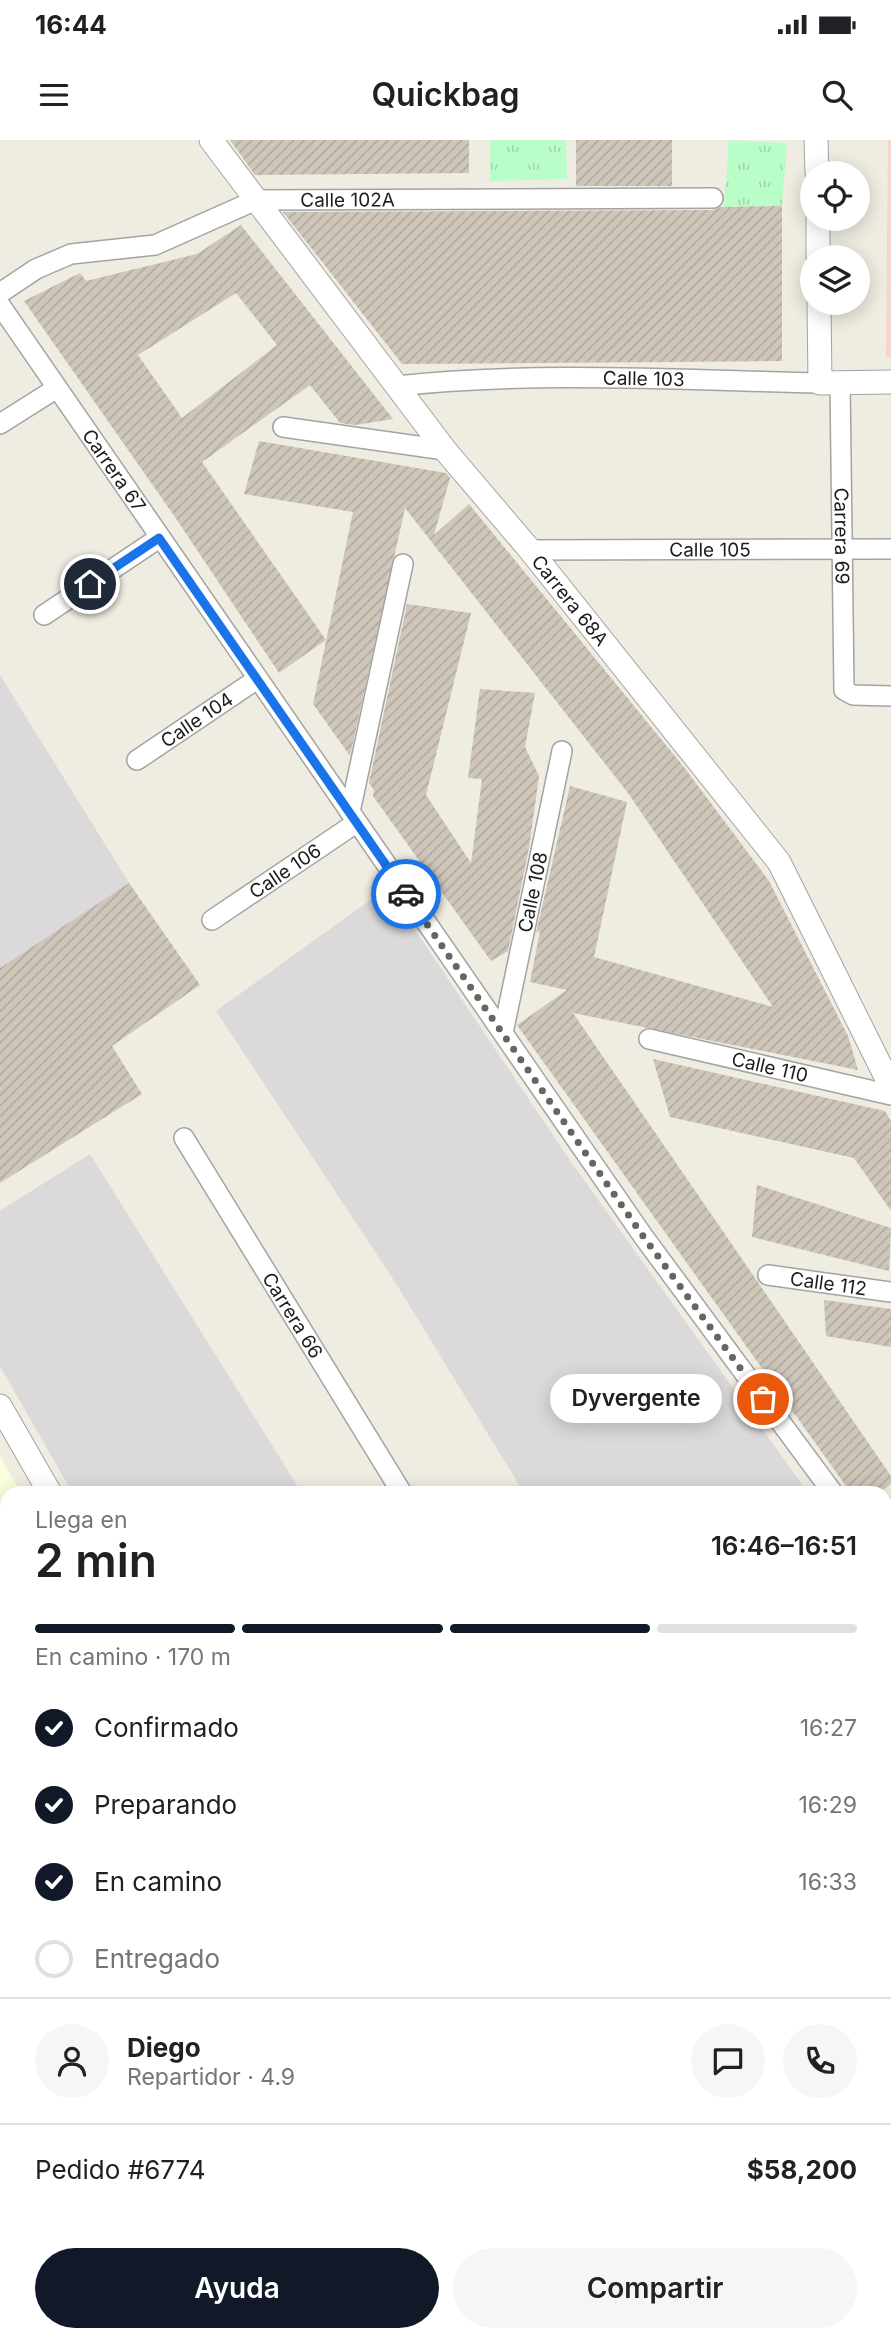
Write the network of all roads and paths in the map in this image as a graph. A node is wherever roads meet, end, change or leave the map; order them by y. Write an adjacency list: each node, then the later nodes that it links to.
1 (211, 140): 5 (street, Carrera 68A)
2 (816, 140): 3 (street)
3 (817, 161)
4 (713, 198): 5 (street, Calle 102A)
5 (256, 200): 6 (street, Calle 102A); 11 (street, Carrera 68A)
6 (0, 293)
7 (0, 305): 12 (street, Carrera 67)
8 (821, 315): 10 (street, Carrera 69)
9 (891, 382): 10 (street, Calle 103)
10 (830, 383): 11 (street, Calle 103); 17 (street, Carrera 69)
11 (397, 386): 15 (street, Carrera 68A)
12 (57, 388): 13 (street); 16 (street, Carrera 67)
13 (0, 424)
14 (283, 427): 15 (street)
15 (445, 450): 19 (street, Carrera 68A)
16 (159, 538): 21 (street); 22 (street, Carrera 67)
17 (843, 549): 18 (street, Calle 105); 19 (street, Calle 105); 23 (street, Carrera 69)
18 (891, 549)
19 (530, 550): 30 (street, Carrera 68A)
20 (404, 564): 26 (street)
21 (44, 615)
22 (257, 679): 25 (street, Calle 104); 26 (street, Carrera 67)
23 (891, 696)
24 (562, 751): 28 (street, Calle 108)
25 (137, 760)
26 (353, 818): 27 (street, Calle 106); 28 (street, Carrera 67)
27 (212, 920)
28 (503, 1033): 38 (street, Carrera 67)
29 (649, 1039): 31 (street, Calle 110)
30 (891, 1087)
31 (891, 1095)
32 (184, 1138): 37 (street, Carrera 66)
33 (768, 1275): 34 (street, Calle 112)
34 (891, 1292)
35 (0, 1406): 36 (street)
36 (46, 1486)
37 (398, 1486)
38 (828, 1486)

